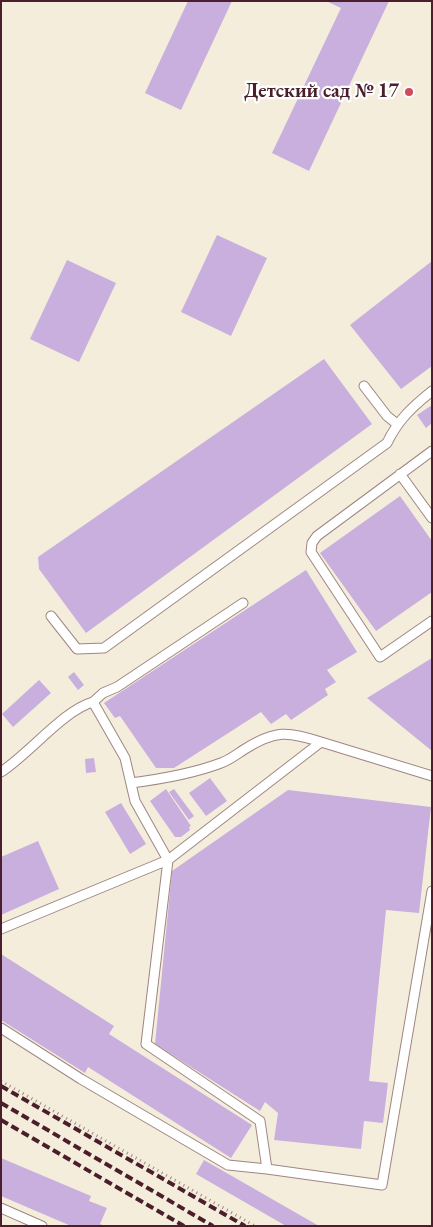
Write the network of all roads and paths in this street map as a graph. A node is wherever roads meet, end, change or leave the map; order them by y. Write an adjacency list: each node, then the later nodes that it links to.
1 (364, 386): 3 (lane)
2 (432, 391): 3 (lane)
3 (396, 424): 8 (lane)
4 (432, 451): 5 (lane)
5 (400, 474): 6 (lane); 9 (lane)
6 (432, 518)
7 (243, 603): 10 (lane)
8 (51, 616)
9 (432, 621)
10 (93, 702): 12 (lane); 14 (lane)
11 (321, 742): 13 (lane); 14 (lane); 15 (lane)
12 (1, 772)
13 (432, 776)
14 (131, 783): 15 (lane)
15 (168, 860): 17 (lane); 20 (lane)
16 (432, 892): 20 (lane)
17 (1, 929)
18 (1, 1028): 20 (lane)
19 (1, 1081): 23 (path)
20 (268, 1169)
21 (1, 1208): 22 (lane)
22 (42, 1226)
23 (255, 1226)

